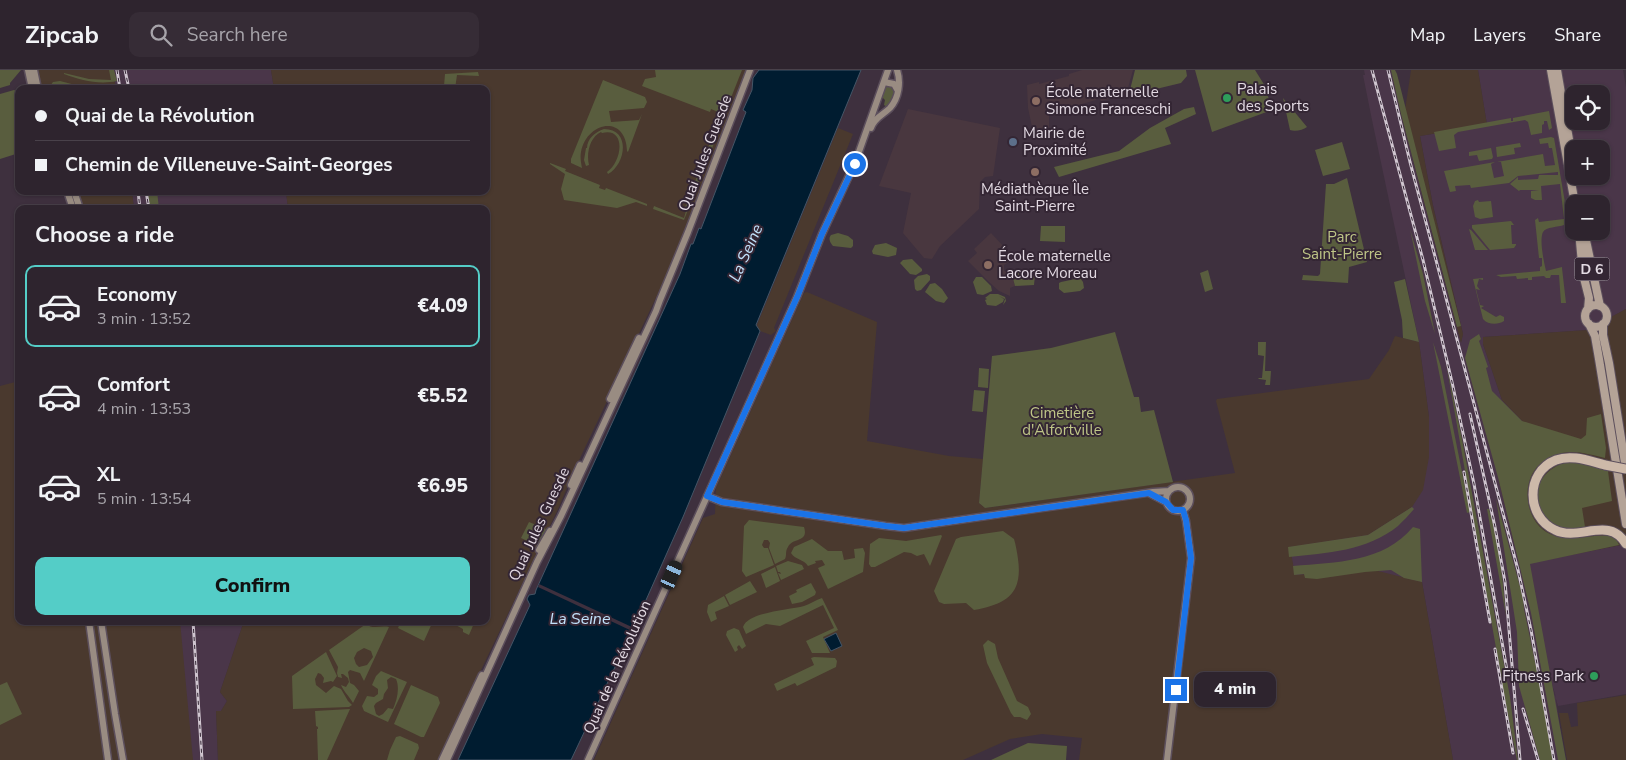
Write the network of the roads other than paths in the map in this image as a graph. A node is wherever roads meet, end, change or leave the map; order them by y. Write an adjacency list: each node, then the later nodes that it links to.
1 (28, 70): 7 (main road)
2 (34, 70): 7 (main road)
3 (750, 70): 16 (main road, Quai Jules Guesde)
4 (888, 70): 8 (main road, Quai de la Révolution)
5 (897, 70): 9 (main road)
6 (1554, 72): 11 (main road); 13 (main road)
7 (33, 84)
8 (882, 84): 9 (main road); 10 (main road); 12 (main road, Quai de la Révolution)
9 (898, 90): 10 (main road)
10 (889, 109): 12 (main road)
11 (1568, 140)
12 (855, 163): 24 (main road, Quai de la Révolution)
13 (1574, 195)
14 (1580, 240): 18 (main road, D 6)
15 (1586, 240): 17 (main road, D 6)
16 (660, 300): 33 (main road, Quai Jules Guesde); 34 (main road, Quai Jules Guesde)
17 (1600, 306): 18 (main road); 20 (main road)
18 (1588, 309): 19 (main road)
19 (1589, 324): 20 (main road); 27 (main road)
20 (1603, 324): 21 (main road)
21 (1626, 469): 28 (highway, bridge)
22 (1169, 491): 23 (main road); 25 (main road); 26 (main road)
23 (1149, 493): 24 (main road); 25 (main road)
24 (707, 496): 35 (main road, Quai de la Révolution)
25 (1166, 502): 26 (main road)
26 (1183, 510): 36 (main road)
27 (1626, 524)
28 (1626, 544)
29 (90, 625): 31 (main road)
30 (102, 625): 32 (main road)
31 (108, 760)
32 (124, 760)
33 (442, 760)
34 (448, 760)
35 (588, 760)
36 (1167, 760)

